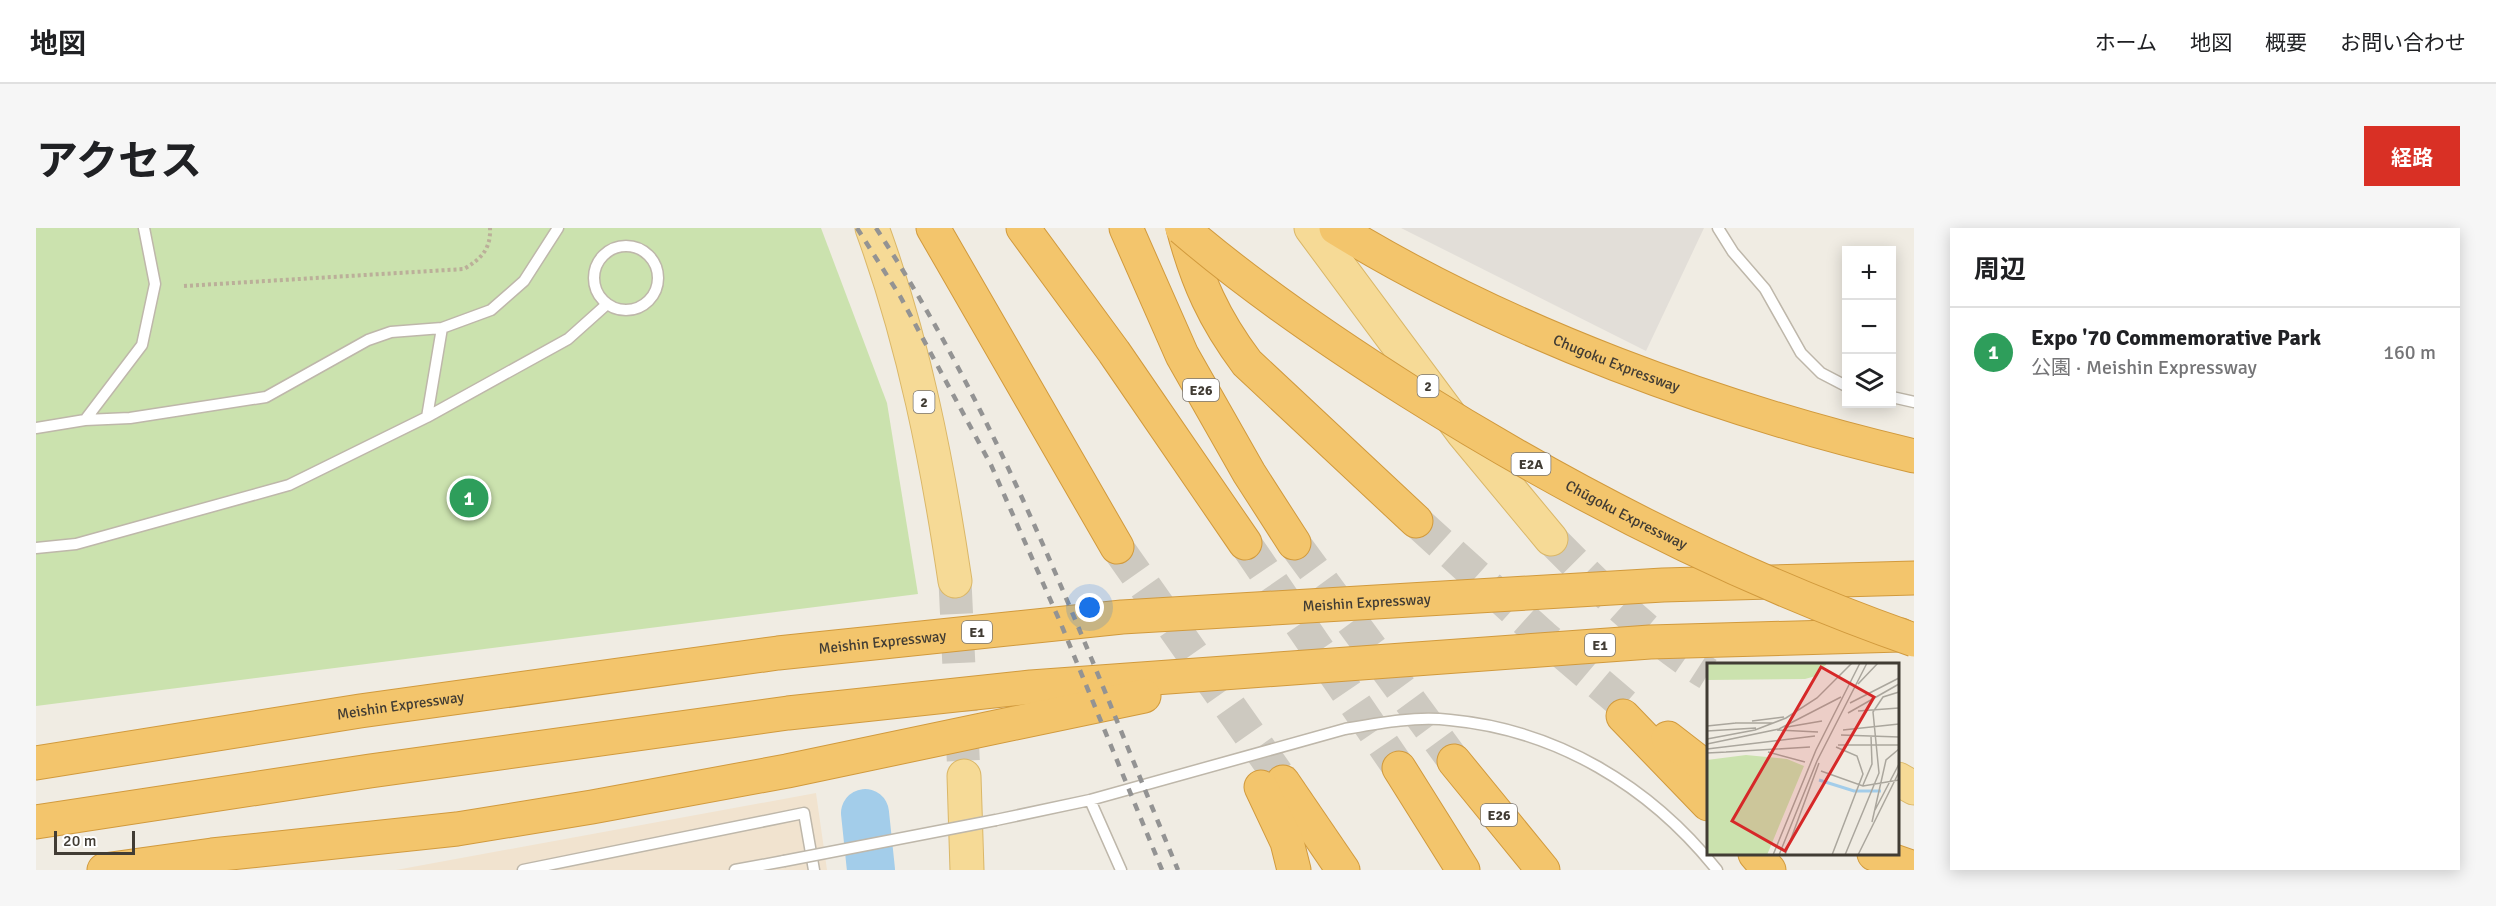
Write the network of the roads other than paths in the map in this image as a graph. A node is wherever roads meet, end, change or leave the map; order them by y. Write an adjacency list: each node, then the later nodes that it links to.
1 (144, 228): 17 (lane)
2 (558, 228): 12 (lane)
3 (872, 228): 27 (main road, 2)
4 (933, 228): 24 (highway)
5 (1023, 228): 22 (highway)
6 (1126, 228): 23 (highway, E26)
7 (1182, 228): 20 (highway); 29 (highway, Chūgoku Expressway / E2A, bridge)
8 (1311, 228): 21 (main road, 2)
9 (1336, 228): 19 (highway, Chugoku Expressway)
10 (1718, 228): 13 (lane)
11 (606, 305): 11 (lane); 16 (lane)
12 (442, 328): 16 (lane); 17 (lane)
13 (1842, 384)
14 (1896, 398): 15 (lane)
15 (1914, 402)
16 (427, 417): 25 (lane)
17 (85, 420): 18 (lane)
18 (36, 428)
19 (1914, 456)
20 (1416, 521)
21 (1551, 539)
22 (1245, 543)
23 (1294, 543)
24 (1117, 547)
25 (36, 548)
26 (1914, 578): 32 (highway, Meishin Expressway / E1)
27 (955, 581)
28 (1914, 634): 30 (highway, E1)
29 (1914, 640)
30 (1287, 667): 40 (highway, E1); 41 (highway)
31 (1454, 761): 55 (highway, E26)
32 (40, 762)
33 (1399, 768): 54 (highway)
34 (1707, 768): 39 (highway)
35 (964, 776): 50 (main road)
36 (1899, 780): 37 (main road)
37 (1914, 788)
38 (1090, 800): 48 (lane, bridge); 51 (lane); 56 (lane)
39 (1707, 803)
40 (36, 822)
41 (457, 829): 45 (highway); 46 (highway)
42 (1756, 855): 57 (highway)
43 (1877, 855): 44 (highway)
44 (1914, 868)
45 (104, 870)
46 (274, 870)
47 (523, 870): 49 (lane)
48 (735, 870)
49 (814, 870)
50 (967, 870)
51 (1121, 870)
52 (1294, 870): 53 (highway)
53 (1343, 870)
54 (1463, 870)
55 (1543, 870)
56 (1717, 870)
57 (1768, 870)

